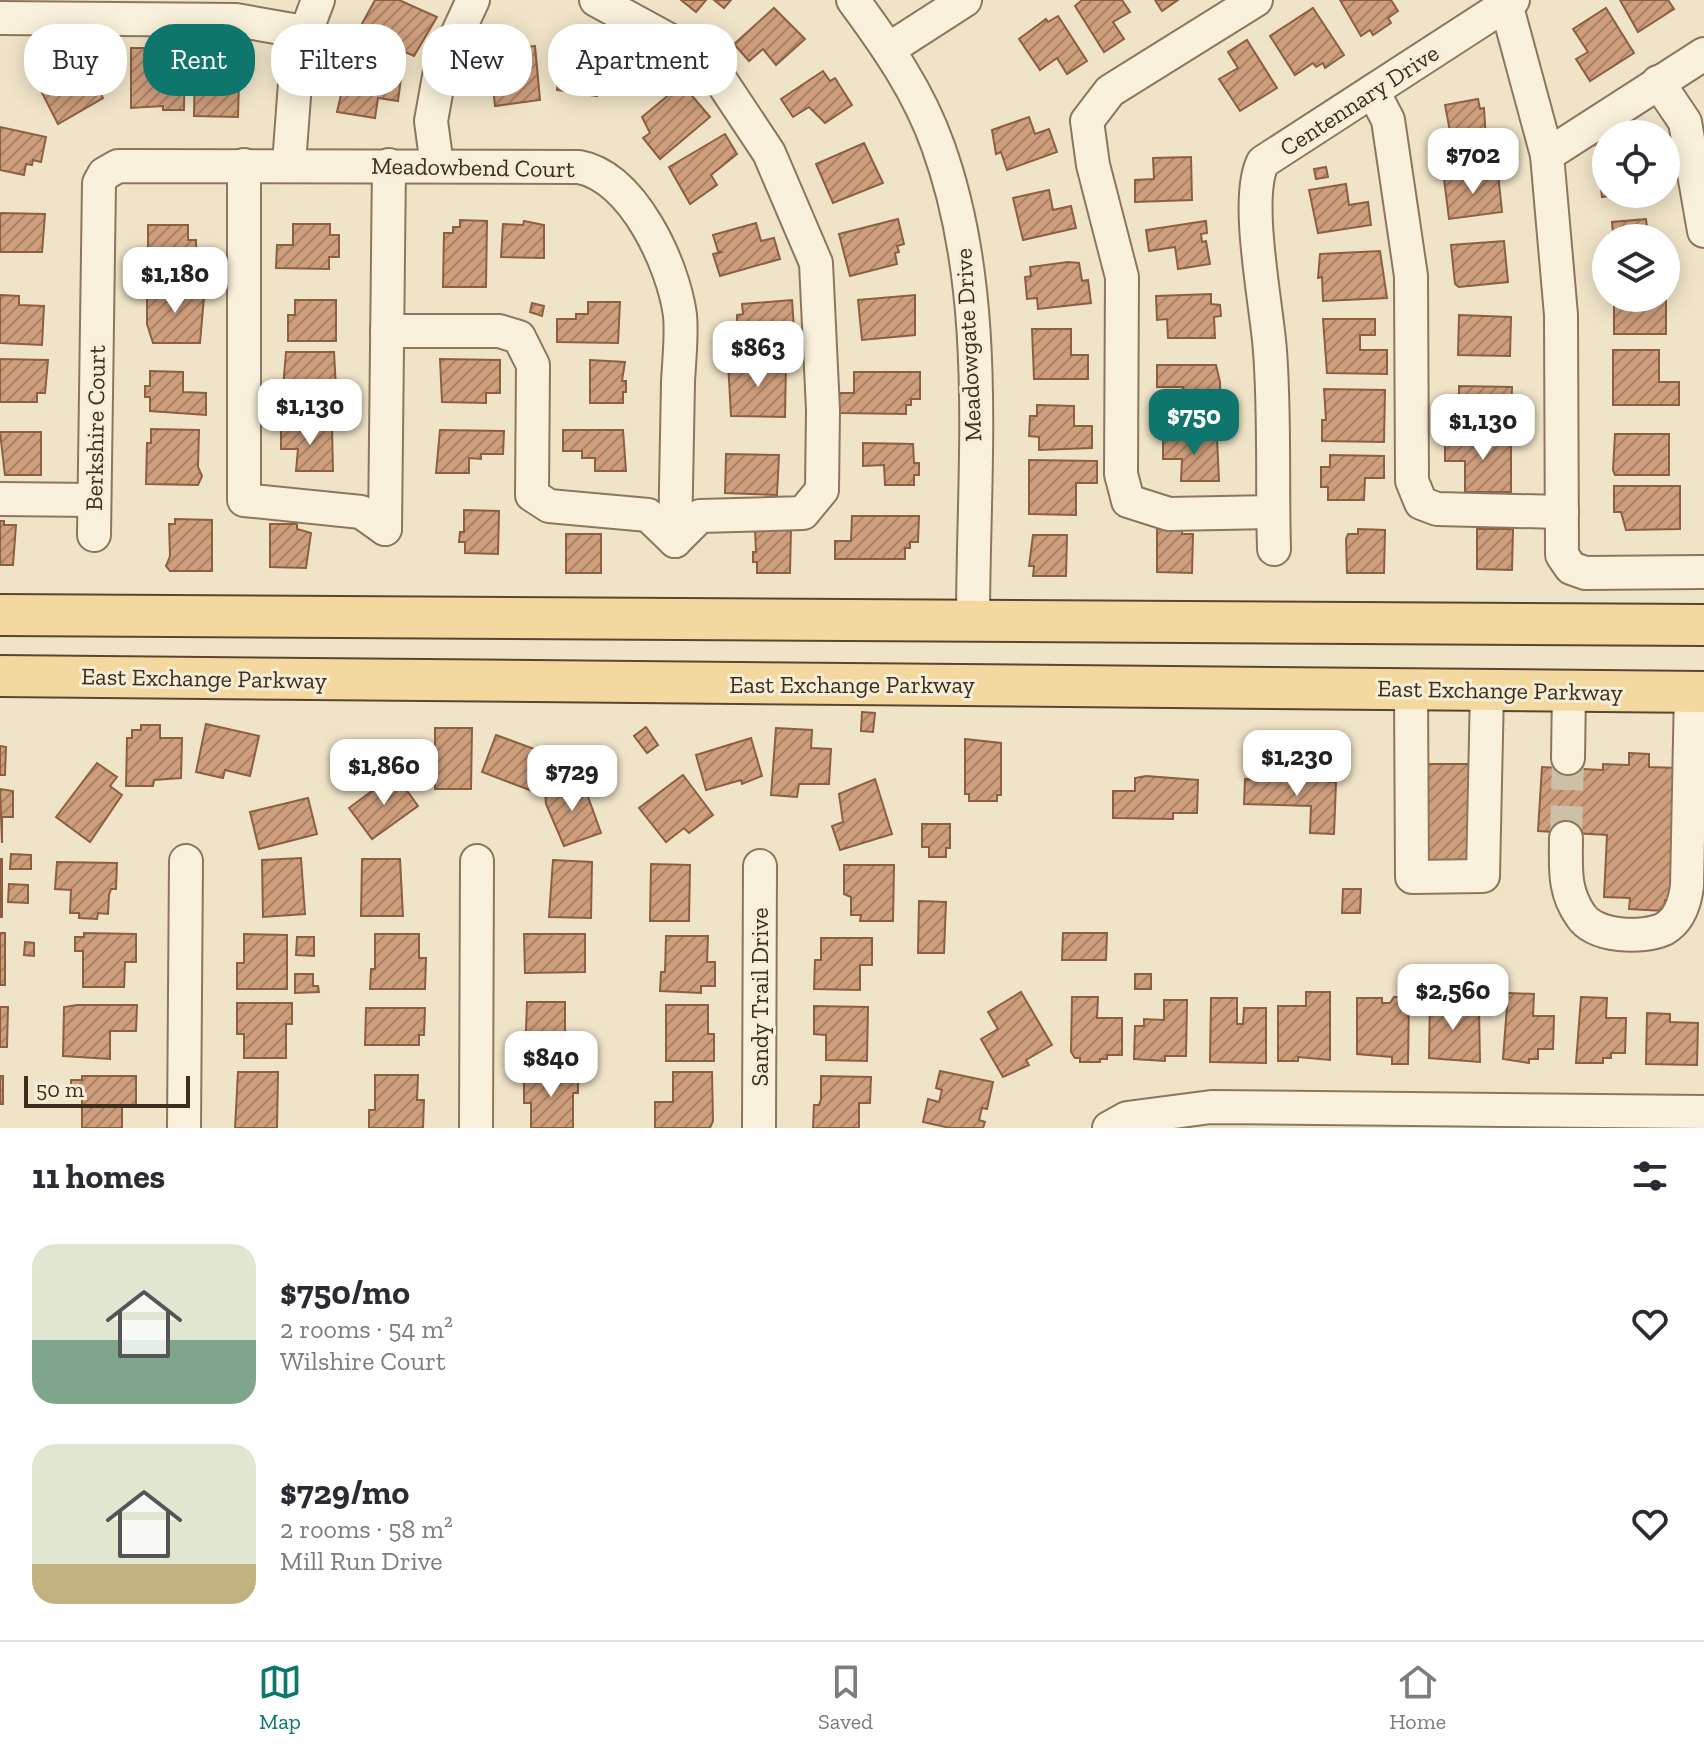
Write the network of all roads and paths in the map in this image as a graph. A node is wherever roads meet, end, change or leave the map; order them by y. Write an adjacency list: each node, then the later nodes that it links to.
1 (318, 0): 10 (street)
2 (473, 0): 21 (street)
3 (596, 0): 29 (street)
4 (853, 0): 12 (street, Meadowgate Drive)
5 (965, 0): 12 (street)
6 (1256, 0): 26 (street)
7 (1508, 1): 15 (street, Centennary Drive); 17 (street)
8 (155, 8): 9 (street); 11 (street)
9 (0, 18)
10 (308, 24)
11 (271, 26)
12 (889, 49): 33 (street, Meadowgate Drive)
13 (1704, 54): 14 (street)
14 (1658, 82): 17 (street); 22 (street)
15 (1373, 91): 26 (street, Centennary Drive); 27 (street)
16 (292, 96): 18 (street)
17 (1547, 155): 27 (street)
18 (289, 164): 19 (street, Berkshire Court); 20 (street, Meadowbend Court)
19 (244, 165): 23 (street); 25 (street, Berkshire Court)
20 (389, 165): 21 (street, Meadowbend Court); 23 (street)
21 (437, 166): 29 (street, Meadowbend Court)
22 (1704, 231)
23 (387, 331): 29 (street)
24 (0, 499): 25 (street)
25 (94, 500): 28 (street, Berkshire Court)
26 (1273, 512): 30 (street, Centennary Drive)
27 (1562, 512): 31 (street)
28 (94, 535)
29 (675, 541)
30 (1274, 549)
31 (1704, 572)
32 (0, 615): 33 (main road)
33 (973, 621): 34 (main road); 37 (main road)
34 (1569, 624): 35 (main road); 40 (main road)
35 (1698, 625): 41 (main road)
36 (0, 676): 37 (main road, East Exchange Parkway)
37 (973, 685): 38 (main road, East Exchange Parkway)
38 (1411, 689): 39 (main road, East Exchange Parkway); 39 (street)
39 (1487, 690): 40 (main road, East Exchange Parkway)
40 (1569, 690): 41 (main road, East Exchange Parkway); 42 (street)
41 (1697, 692): 43 (street)
42 (1568, 758)
43 (1694, 762): 44 (street)
44 (1566, 838)
45 (186, 861): 49 (street)
46 (477, 861): 50 (street)
47 (760, 866): 51 (street, Sandy Trail Drive)
48 (1704, 1112): 52 (street)
49 (184, 1128)
50 (476, 1128)
51 (759, 1128)
52 (1109, 1128)

